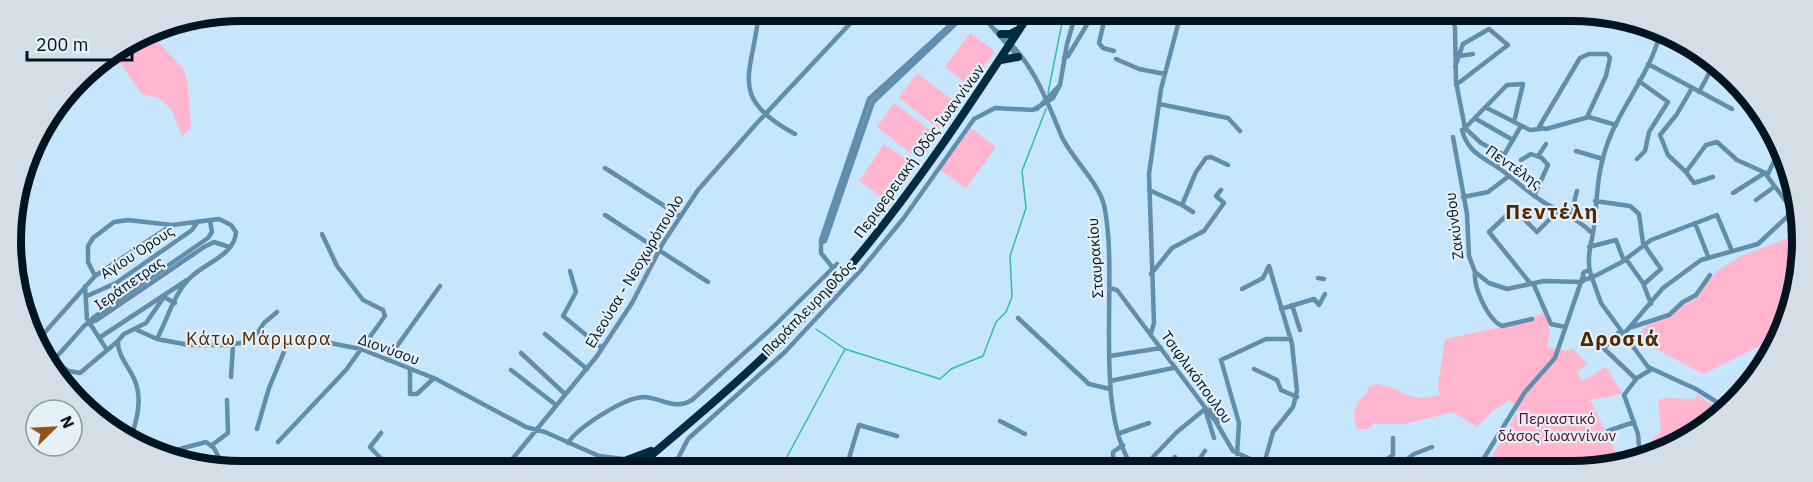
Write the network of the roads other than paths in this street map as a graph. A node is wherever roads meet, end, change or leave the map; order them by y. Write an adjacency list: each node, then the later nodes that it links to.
1 (757, 21): 36 (street)
2 (853, 21): 36 (street, Ελεούσα - Νεοχωρόπουλο)
3 (951, 21): 88 (street)
4 (959, 21): 88 (street)
5 (988, 21): 13 (street)
6 (1024, 21): 12 (highway, Περιφερειακή Οδός Ιωαννίνων)
7 (1074, 21): 20 (street, Παράπλευρη Οδός)
8 (1089, 21): 20 (street)
9 (1104, 21): 16 (street)
10 (1178, 21): 27 (street)
11 (1453, 21): 25 (street, Πεντέλης)
12 (1019, 29): 13 (highway); 15 (highway, Περιφερειακή Οδός Ιωαννίνων)
13 (998, 32): 15 (street)
14 (1658, 39): 24 (street)
15 (1009, 45): 19 (street); 22 (highway, Περιφερειακή Οδός Ιωαννίνων); 23 (street)
16 (1114, 51)
17 (1473, 54): 18 (street)
18 (1459, 56): 25 (street); 29 (street)
19 (1018, 57): 22 (highway); 23 (street)
20 (1064, 58): 32 (street, Παράπλευρη Οδός)
21 (1116, 59): 27 (street)
22 (1000, 60): 182 (highway, Περιφερειακή Οδός Ιωαννίνων)
23 (1025, 63): 32 (street, Σταυρακίου)
24 (1648, 64): 28 (street); 30 (street)
25 (1455, 67): 29 (street, Πεντέλης)
26 (1711, 70): 31 (street)
27 (1165, 74): 33 (street)
28 (1639, 81): 40 (street); 54 (street)
29 (1456, 85): 42 (street, Πεντέλης)
30 (1692, 88): 31 (street); 59 (street)
31 (1699, 92): 35 (street)
32 (1048, 99): 108 (street, Σταυρακίου); 200 (street, Παράπλευρη Οδός)
33 (1159, 104): 44 (street); 64 (street)
34 (1487, 108): 38 (street); 39 (street); 39 (street)
35 (1732, 109)
36 (765, 115): 45 (street); 78 (street, Ελεούσα - Νεοχωρόπουλο)
37 (1587, 117): 40 (street); 43 (street); 43 (street)
38 (1476, 119): 42 (street); 47 (street)
39 (1514, 122): 41 (street)
40 (1616, 125): 53 (street)
41 (1521, 126): 43 (street); 47 (street)
42 (1463, 129): 50 (street); 57 (street, Πεντέλης)
43 (1539, 129)
44 (1240, 131)
45 (795, 134)
46 (1453, 136): 69 (street, Ζακύνθου)
47 (1513, 140): 50 (street)
48 (1545, 144): 51 (street)
49 (1576, 151): 53 (street)
50 (1504, 155): 57 (street)
51 (1538, 156): 55 (street); 68 (street)
52 (1775, 157): 60 (street)
53 (1603, 159): 71 (street)
54 (1637, 159)
55 (1521, 160)
56 (1228, 165): 72 (street)
57 (1497, 167): 61 (street, Πεντέλης)
58 (605, 168): 78 (street)
59 (1686, 172): 60 (street); 62 (street)
60 (1765, 174): 63 (street); 67 (street)
61 (1509, 176): 68 (street, Πεντέλης); 69 (street)
62 (1713, 177)
63 (1773, 187): 70 (street); 93 (street)
64 (1149, 190): 72 (street); 98 (street)
65 (1221, 190): 98 (street)
66 (1577, 191): 77 (street)
67 (1733, 194)
68 (1534, 196): 73 (street, Πεντέλης)
69 (1463, 197): 97 (street, Ζακύνθου)
70 (1756, 200)
71 (1595, 201): 85 (street); 89 (street)
72 (1182, 205): 74 (street)
73 (1559, 210): 77 (street, Πεντέλης); 79 (street)
74 (1193, 212)
75 (1508, 214): 104 (street)
76 (605, 215): 92 (street)
77 (1570, 215): 85 (street, Πεντέλης)
78 (680, 216): 92 (street, Ελεούσα - Νεοχωρόπουλο)
79 (1524, 220)
80 (210, 221): 82 (street); 90 (street); 119 (street)
81 (153, 222): 84 (street); 87 (street); 100 (street)
82 (197, 223): 84 (street); 111 (street, Αγίου Όρους)
83 (1695, 223): 89 (street); 93 (street); 94 (street)
84 (172, 225): 87 (street)
85 (1592, 233): 91 (street)
86 (322, 234): 139 (street)
87 (156, 235): 100 (street)
88 (822, 242): 179 (street)
89 (1644, 244): 95 (street); 105 (street)
90 (229, 247): 102 (street); 119 (street, Ιεράπετρας)
91 (1589, 248): 95 (street); 101 (street)
92 (659, 251): 103 (street); 136 (street, Ελεούσα - Νεοχωρόπουλο)
93 (1732, 251): 94 (street)
94 (1708, 256): 113 (street)
95 (1625, 260): 101 (street); 105 (street)
96 (570, 271): 136 (street)
97 (1475, 272): 104 (street, Ζακύνθου); 118 (street)
98 (1151, 274): 124 (street)
99 (1710, 275): 121 (street)
100 (95, 276): 106 (street)
101 (1587, 277): 104 (street, Ζακύνθου); 120 (street); 125 (street)
102 (188, 280): 112 (street); 128 (street)
103 (708, 282)
104 (1531, 283): 120 (street)
105 (1644, 284): 113 (street)
106 (85, 286): 111 (street); 127 (street)
107 (440, 286): 144 (street)
108 (1110, 288): 124 (street, Τσιφλικόπουλου); 143 (street, Σταυρακίου)
109 (1242, 289): 115 (street)
110 (1325, 294): 114 (street)
111 (87, 296): 119 (street)
112 (175, 303): 122 (street); 129 (street)
113 (1651, 304): 121 (street)
114 (1292, 306): 115 (street); 123 (street)
115 (1281, 309): 130 (street)
116 (277, 312): 132 (street)
117 (1018, 318): 156 (street)
118 (1532, 319)
119 (89, 323): 128 (street); 142 (street, Ιεράπετρας)
120 (1565, 327): 210 (street)
121 (1629, 328): 125 (street)
122 (137, 330): 129 (street, Διονύσου); 131 (street)
123 (1300, 330)
124 (1151, 333): 137 (street, Τσιφλικόπουλου)
125 (1622, 333): 138 (street); 149 (street)
126 (545, 334): 147 (street)
127 (43, 335)
128 (99, 338): 140 (street)
129 (157, 339): 135 (street, Διονύσου)
130 (1291, 339): 159 (street); 187 (street)
131 (118, 341): 140 (street); 171 (street)
132 (252, 341): 133 (street, Διονύσου); 135 (street, Διονύσου)
133 (288, 342): 139 (street, Διονύσου); 167 (street)
134 (1597, 342): 138 (street)
135 (233, 345): 152 (street)
136 (602, 348): 147 (street, Ελεούσα - Νεοχωρόπουλο)
137 (1161, 348): 143 (street); 146 (street, Τσιφλικόπουλου)
138 (1604, 348): 154 (street)
139 (361, 349): 144 (street, Διονύσου); 178 (street)
140 (107, 350): 145 (street)
141 (521, 353): 157 (street)
142 (53, 356)
143 (1110, 356): 155 (street, Σταυρακίου)
144 (387, 360): 150 (street, Διονύσου)
145 (60, 366)
146 (1173, 368): 155 (street); 163 (street, Τσιφλικόπουλου)
147 (587, 369): 157 (street, Ελεούσα - Νεοχωρόπουλο)
148 (1254, 369): 159 (street)
149 (1652, 369): 154 (street); 161 (street)
150 (410, 370): 153 (street, Διονύσου); 153 (street)
151 (511, 370): 162 (street)
152 (231, 377)
153 (434, 378): 168 (street, Διονύσου)
154 (1636, 379): 165 (street)
155 (1110, 381): 156 (street, Σταυρακίου)
156 (1110, 388): 173 (street, Σταυρακίου)
157 (565, 394): 162 (street, Ελεούσα - Νεοχωρόπουλο)
158 (1210, 397): 169 (street)
159 (1297, 397): 207 (street)
160 (227, 400): 180 (street)
161 (1720, 404)
162 (556, 405): 168 (street, Ελεούσα - Νεοχωρόπουλο)
163 (1205, 409): 169 (street, Τσιφλικόπουλου); 176 (street); 191 (street)
164 (1000, 421): 174 (street)
165 (1634, 422): 170 (street); 186 (street)
166 (1149, 423): 173 (street)
167 (257, 429)
168 (536, 430): 179 (street, Διονύσου); 194 (street, Ελεούσα - Νεοχωρόπουλο)
169 (1222, 431): 187 (street, Τσιφλικόπουλου)
170 (1608, 431)
171 (133, 433)
172 (381, 433): 193 (street)
173 (1120, 433): 181 (street, Σταυρακίου)
174 (1025, 434)
175 (897, 436): 201 (street)
176 (1214, 438)
177 (1393, 438): 208 (street)
178 (278, 442)
179 (568, 443): 188 (street, Διονύσου)
180 (212, 445): 184 (street); 192 (street)
181 (1123, 445): 202 (street); 203 (street, Σταυρακίου)
182 (660, 447): 198 (highway); 199 (highway, Περιφερειακή Οδός Ιωαννίνων)
183 (1432, 447): 209 (street)
184 (173, 450)
185 (1205, 451): 205 (street)
186 (1639, 451)
187 (1238, 454): 206 (street)
188 (599, 456): 190 (street, Διονύσου); 195 (street)
189 (1175, 457): 204 (street)
190 (606, 458): 196 (street); 197 (street, Διονύσου)
191 (1151, 459)
192 (220, 460)
193 (383, 461)
194 (511, 461)
195 (599, 461)
196 (604, 461)
197 (620, 461)
198 (641, 461)
199 (641, 461)
200 (677, 461)
201 (848, 461)
202 (1113, 461)
203 (1130, 461)
204 (1178, 461)
205 (1198, 461)
206 (1256, 461)
207 (1265, 461)
208 (1379, 461)
209 (1405, 461)
210 (1484, 461)

